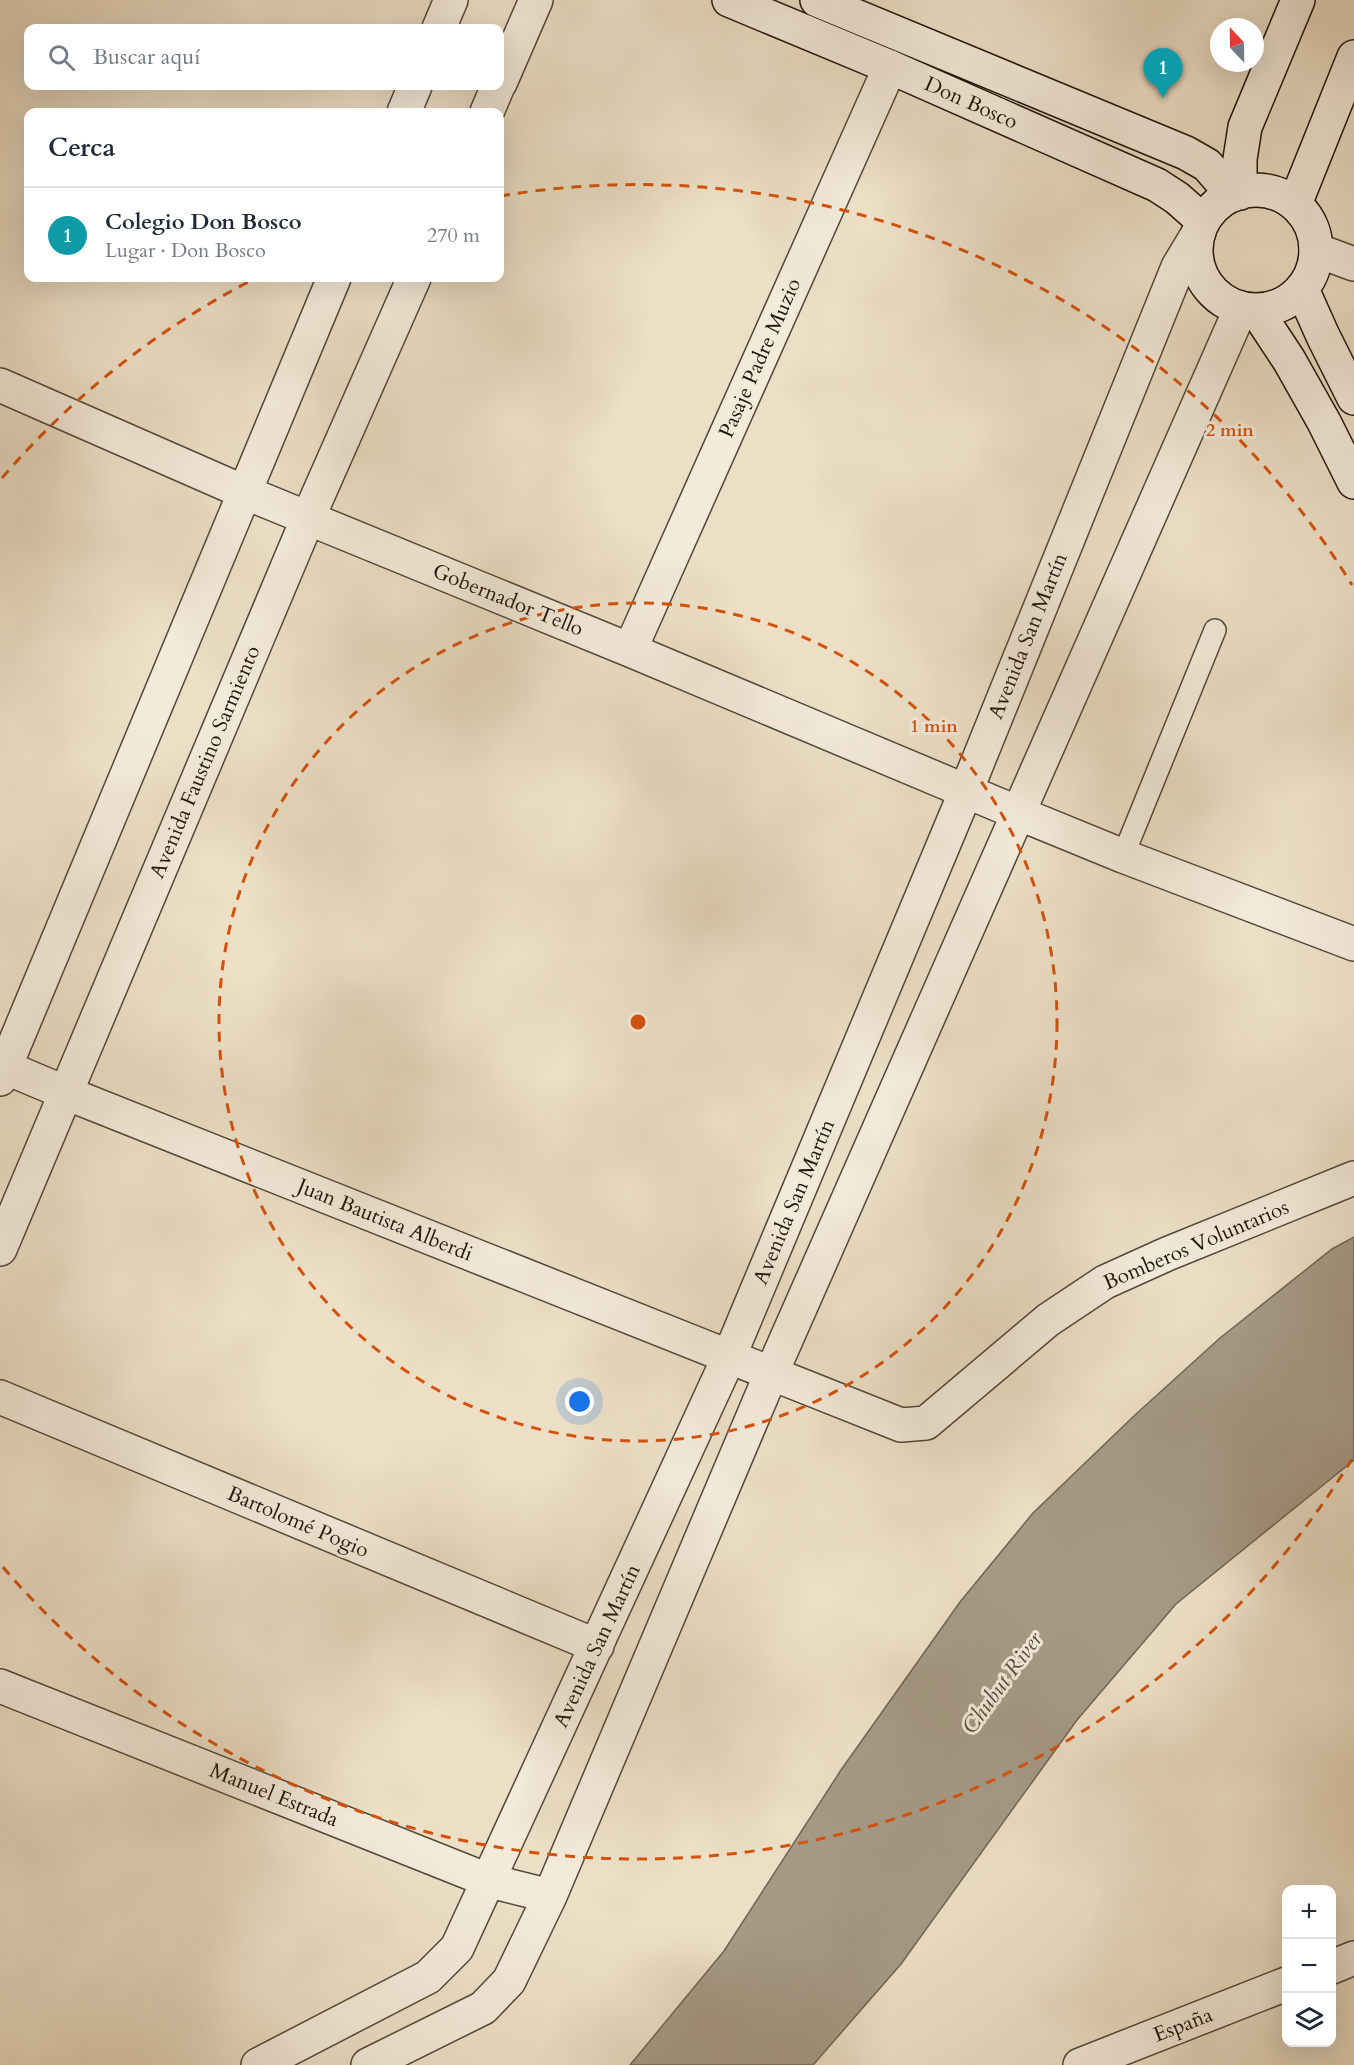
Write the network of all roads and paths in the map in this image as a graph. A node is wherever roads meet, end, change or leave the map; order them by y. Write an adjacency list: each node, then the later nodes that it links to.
1 (451, 0): 6 (street)
2 (536, 0): 9 (street)
3 (729, 0): 8 (street, Don Bosco)
4 (817, 0): 14 (street, Don Bosco)
5 (1298, 0): 14 (street)
6 (441, 24)
7 (1354, 57): 15 (street)
8 (890, 67): 16 (street, Don Bosco); 29 (street, Pasaje Padre Muzio)
9 (504, 73)
10 (413, 90): 12 (street)
11 (496, 90): 13 (street)
12 (406, 108)
13 (489, 108)
14 (1236, 194): 15 (street); 16 (street, Avenida San Martín)
15 (1295, 204): 17 (street)
16 (1201, 226): 22 (street); 30 (street, Avenida San Martín)
17 (1316, 250): 18 (street); 21 (street)
18 (1354, 264)
19 (332, 282): 26 (street)
20 (412, 282): 27 (street, Avenida Faustino Sarmiento)
21 (1302, 289): 22 (street); 24 (street)
22 (1248, 309): 25 (street); 31 (street)
23 (0, 385): 26 (street, Gobernador Tello)
24 (1354, 398)
25 (1354, 482)
26 (244, 492): 27 (street, Gobernador Tello); 34 (street)
27 (308, 518): 29 (street, Gobernador Tello); 35 (street, Avenida Faustino Sarmiento)
28 (1215, 630): 32 (lane)
29 (630, 650): 30 (street, Gobernador Tello)
30 (966, 791): 31 (street, Gobernador Tello); 38 (street, Avenida San Martín)
31 (1018, 813): 32 (street, Gobernador Tello); 39 (street)
32 (1123, 856): 33 (street, Gobernador Tello)
33 (1354, 944)
34 (2, 1070): 35 (street, Juan Bautista Alberdi)
35 (66, 1093): 37 (street, Avenida Faustino Sarmiento); 38 (street, Juan Bautista Alberdi)
36 (1354, 1178): 41 (street, Bomberos Voluntarios)
37 (0, 1249)
38 (729, 1357): 39 (street, Juan Bautista Alberdi); 42 (street, Avenida San Martín)
39 (771, 1374): 41 (street, Juan Bautista Alberdi); 45 (street)
40 (0, 1397): 42 (street, Bartolomé Pogio)
41 (901, 1425)
42 (597, 1646): 44 (street, Avenida San Martín)
43 (0, 1686): 44 (street, Manuel Estrada)
44 (490, 1881): 45 (street, Manuel Estrada); 47 (street, Avenida San Martín)
45 (550, 1896): 48 (street)
46 (1282, 1986): 49 (street, España)
47 (258, 2065)
48 (368, 2065)
49 (1080, 2065)

